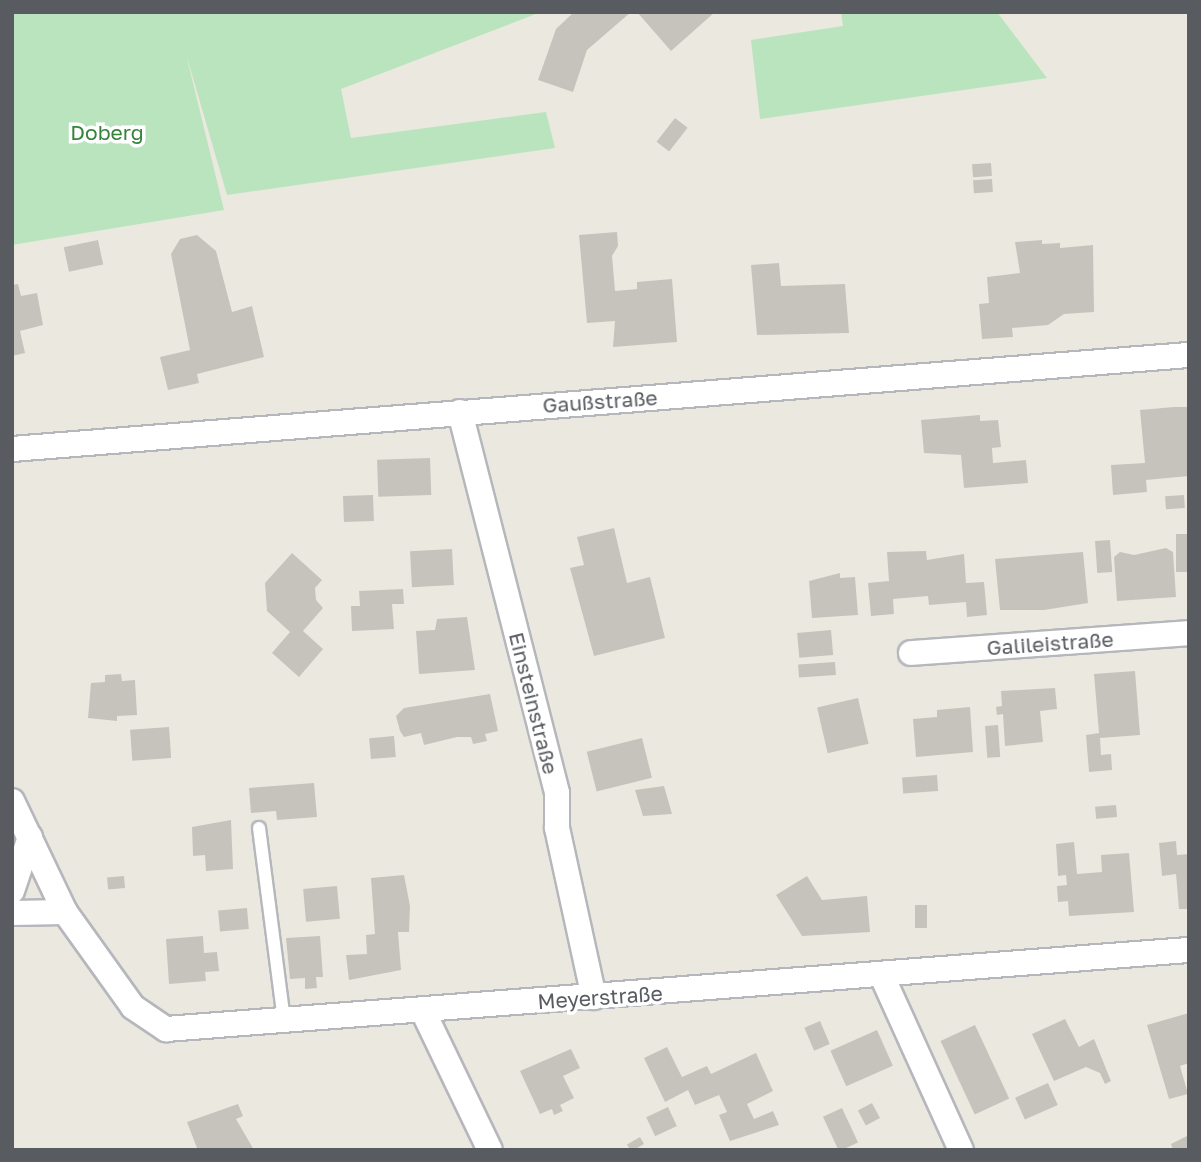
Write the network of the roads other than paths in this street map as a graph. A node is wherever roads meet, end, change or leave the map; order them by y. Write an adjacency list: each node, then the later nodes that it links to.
1 (1189, 355): 2 (street, Gaußstraße)
2 (460, 412): 3 (street, Gaußstraße); 14 (street, Einsteinstraße)
3 (12, 449)
4 (1189, 633): 5 (street, Galileistraße)
5 (911, 653)
6 (12, 801): 8 (street, Meyerstraße)
7 (259, 828): 16 (lane)
8 (30, 837): 9 (street); 10 (street, Meyerstraße)
9 (12, 891)
10 (65, 912): 11 (street); 16 (street, Meyerstraße)
11 (12, 913)
12 (1189, 950): 13 (street, Meyerstraße)
13 (882, 976): 14 (street, Meyerstraße); 18 (street)
14 (594, 997): 15 (street, Meyerstraße)
15 (423, 1011): 16 (street, Meyerstraße); 17 (street)
16 (284, 1020)
17 (490, 1150)
18 (961, 1150)

